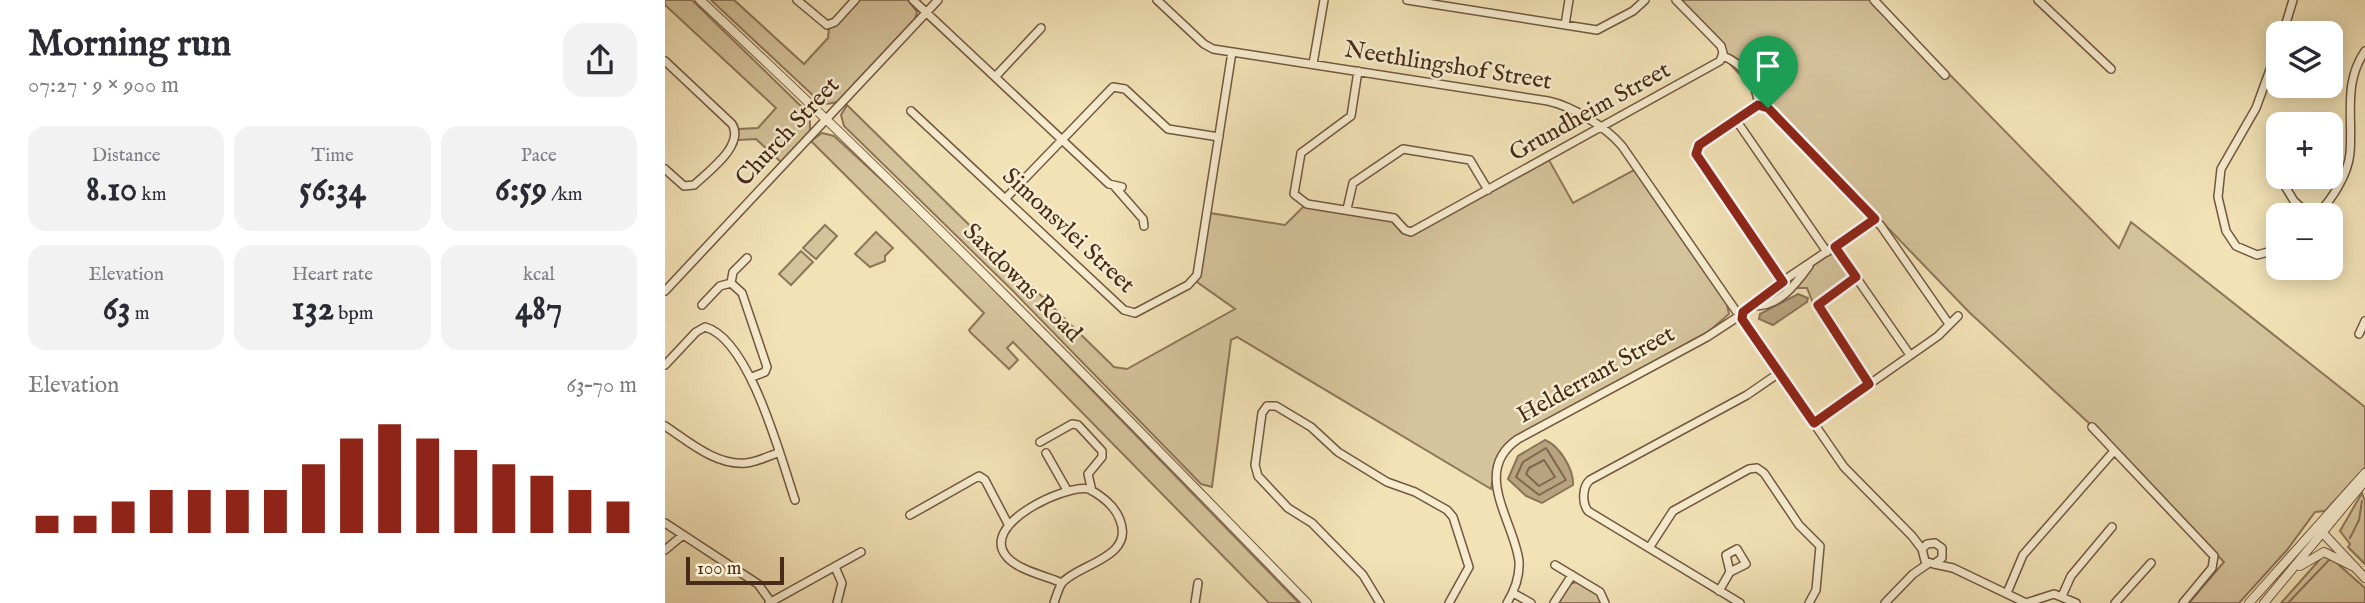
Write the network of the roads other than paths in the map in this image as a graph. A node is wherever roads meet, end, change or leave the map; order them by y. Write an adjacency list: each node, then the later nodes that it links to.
1 (700, 0): 31 (street, Saxdowns Road)
2 (797, 0): 3 (street)
3 (855, 0)
4 (913, 0): 15 (street)
5 (938, 0): 15 (street, Church Street)
6 (1157, 0): 20 (street, Neethlingshof Street)
7 (1324, 0): 23 (street)
8 (1407, 0): 17 (street)
9 (1569, 0): 17 (street)
10 (1645, 0): 17 (street)
11 (1676, 0): 21 (street)
12 (1874, 0): 26 (street)
13 (2038, 0): 24 (street)
14 (2293, 0): 16 (street)
15 (926, 12): 27 (street); 31 (street, Church Street)
16 (2287, 21)
17 (1565, 25)
18 (1041, 28): 27 (street)
19 (2365, 51): 39 (street)
20 (1232, 52): 23 (street, Neethlingshof Street); 34 (street, Simonsvlei Street)
21 (1723, 56): 29 (street); 33 (street, Grundheim Street)
22 (665, 61): 36 (street)
23 (1313, 64): 25 (street, Neethlingshof Street)
24 (2111, 69)
25 (1358, 71): 33 (street, Neethlingshof Street); 40 (street)
26 (1945, 75)
27 (995, 77): 35 (street)
28 (2266, 83): 45 (street)
29 (1758, 105): 32 (street); 41 (street)
30 (911, 111): 38 (street, Simonsvlei Street)
31 (826, 120): 51 (street, Church Street); 112 (street, Saxdowns Road)
32 (1737, 120): 44 (street); 49 (street)
33 (1600, 128): 37 (street, Grundheim Street); 56 (street, Neethlingshof Street)
34 (1219, 137): 35 (street); 38 (street, Simonsvlei Street)
35 (1061, 139): 38 (street); 42 (street)
36 (665, 169)
37 (1488, 190): 40 (street, Grundheim Street); 40 (street)
38 (1005, 199)
39 (2326, 203)
40 (1347, 209)
41 (1875, 219): 43 (street, Helderrant Street); 59 (street)
42 (1144, 226)
43 (1835, 247): 44 (street, Helderrant Street); 48 (street)
44 (1827, 253): 47 (street, Helderrant Street)
45 (2266, 253)
46 (747, 258): 50 (street)
47 (1812, 262): 49 (street, Helderrant Street); 53 (street)
48 (1856, 277): 61 (street); 65 (street)
49 (1783, 282): 52 (street, Helderrant Street)
50 (731, 283): 54 (street); 64 (street)
51 (667, 286)
52 (1763, 297): 53 (street); 55 (street, Helderrant Street)
53 (1768, 304): 55 (street)
54 (702, 305)
55 (1752, 306): 56 (street, Helderrant Street)
56 (1739, 315): 63 (street, Neethlingshof Street); 105 (street, Helderrant Street)
57 (1958, 316): 59 (street)
58 (2365, 321): 60 (street)
59 (1949, 324): 61 (street)
60 (2359, 334)
61 (1910, 355): 65 (street)
62 (665, 365): 64 (street)
63 (1779, 373): 66 (street, Neethlingshof Street); 86 (street)
64 (752, 377): 71 (street)
65 (1869, 384): 66 (street)
66 (1814, 423): 84 (street, Neethlingshof Street)
67 (665, 426): 71 (street)
68 (2092, 427): 70 (street)
69 (1040, 442): 76 (street)
70 (2114, 451): 106 (street); 124 (street)
71 (778, 453): 77 (street)
72 (1046, 453): 75 (street)
73 (2365, 473): 82 (street)
74 (2365, 481): 82 (street)
75 (1067, 490): 76 (street); 80 (street)
76 (1092, 491): 102 (street)
77 (796, 500)
78 (910, 515): 80 (street)
79 (665, 523): 83 (street)
80 (1008, 524): 102 (street)
81 (2112, 527): 107 (street)
82 (2320, 530): 96 (street); 98 (street); 125 (street)
83 (683, 535): 87 (street); 108 (street)
84 (1912, 536): 85 (street, Neethlingshof Street); 89 (street, Neethlingshof Street)
85 (1931, 543): 89 (street); 90 (street)
86 (1649, 548): 104 (street); 120 (street)
87 (665, 550)
88 (861, 552): 94 (street)
89 (1922, 552): 92 (street); 99 (street)
90 (1943, 552): 92 (street); 95 (street)
91 (2151, 563): 123 (street)
92 (1931, 564): 95 (street); 99 (street)
93 (1555, 565): 100 (street)
94 (835, 567): 108 (street); 109 (street)
95 (1953, 568): 106 (street)
96 (2356, 568): 98 (street); 101 (street)
97 (1730, 572): 104 (street)
98 (2293, 572): 126 (street)
99 (1913, 574): 121 (street)
100 (1572, 575): 117 (street); 118 (street)
101 (2365, 578)
102 (1062, 583): 110 (street)
103 (1198, 583): 111 (street)
104 (1719, 591): 119 (street)
105 (1513, 593): 115 (street, Helderrant Street); 116 (street)
106 (2007, 593): 107 (street)
107 (2062, 596): 122 (street)
108 (770, 602)
109 (837, 603)
110 (1054, 603)
111 (1195, 603)
112 (1307, 603)
113 (1380, 603): 114 (street)
114 (1449, 603)
115 (1507, 603)
116 (1531, 603)
117 (1554, 603)
118 (1605, 603)
119 (1739, 603)
120 (1809, 603)
121 (1885, 603)
122 (2076, 603)
123 (2115, 603)
124 (2183, 603)
125 (2249, 603)
126 (2264, 603)

